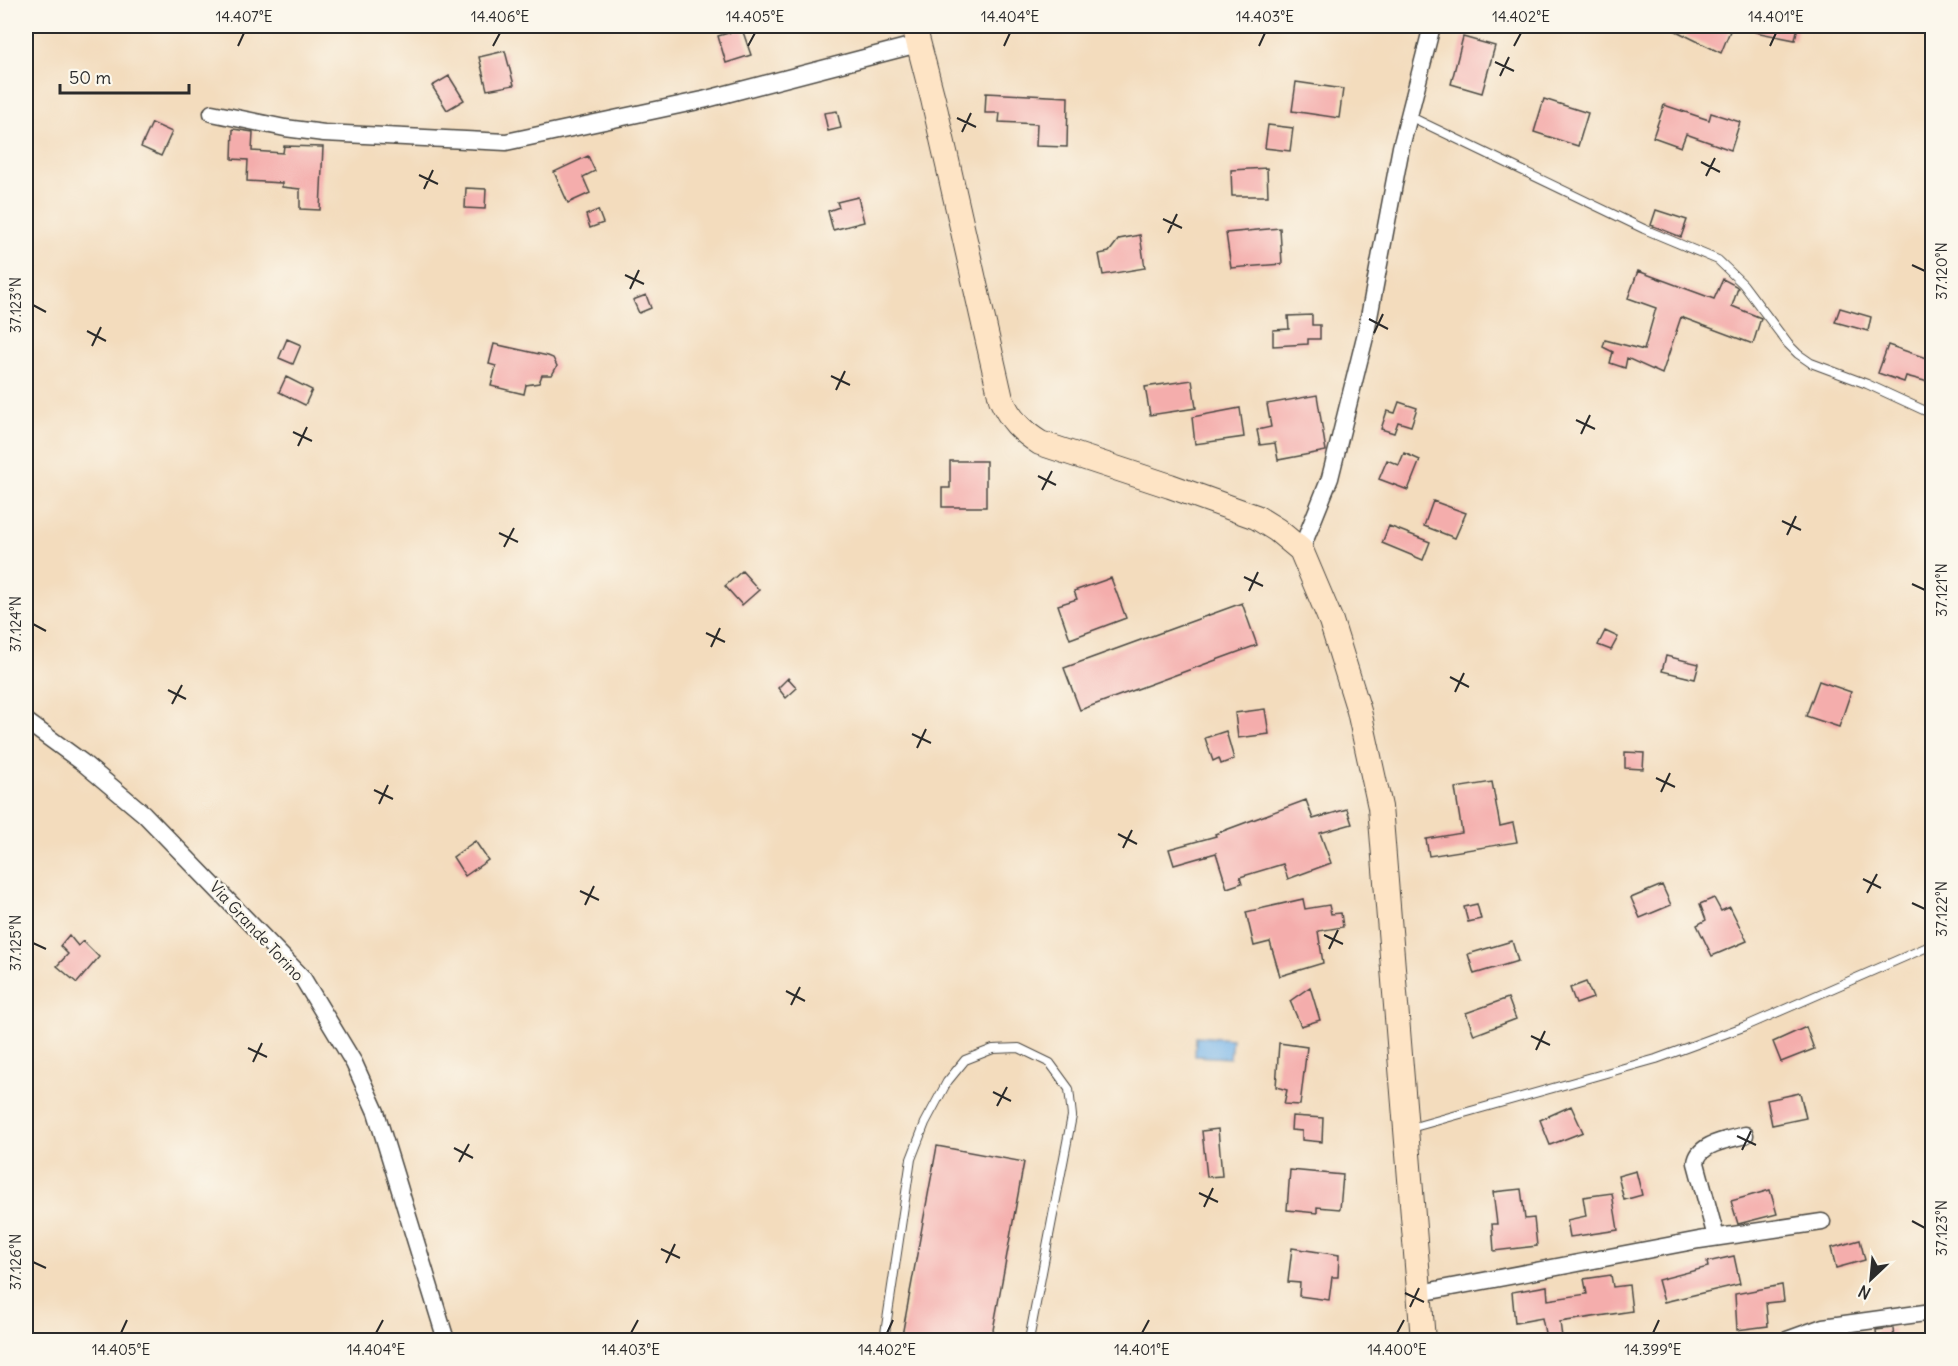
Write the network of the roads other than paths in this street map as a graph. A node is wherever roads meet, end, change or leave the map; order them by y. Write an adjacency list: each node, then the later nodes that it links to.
1 (1432, 26): 4 (street)
2 (916, 34): 3 (street); 6 (street)
3 (212, 113)
4 (1409, 116): 5 (lane); 6 (street)
5 (1932, 414)
6 (1301, 550): 9 (street)
7 (26, 721): 15 (street, Via Grande Torino)
8 (1932, 945): 9 (lane)
9 (1406, 1129): 13 (street)
10 (1745, 1135): 12 (street)
11 (1822, 1222): 12 (street)
12 (1716, 1238): 13 (street)
13 (1420, 1293): 18 (street)
14 (1932, 1312): 19 (street)
15 (446, 1341)
16 (884, 1341): 17 (lane)
17 (1029, 1341)
18 (1424, 1341)
19 (1787, 1341)

